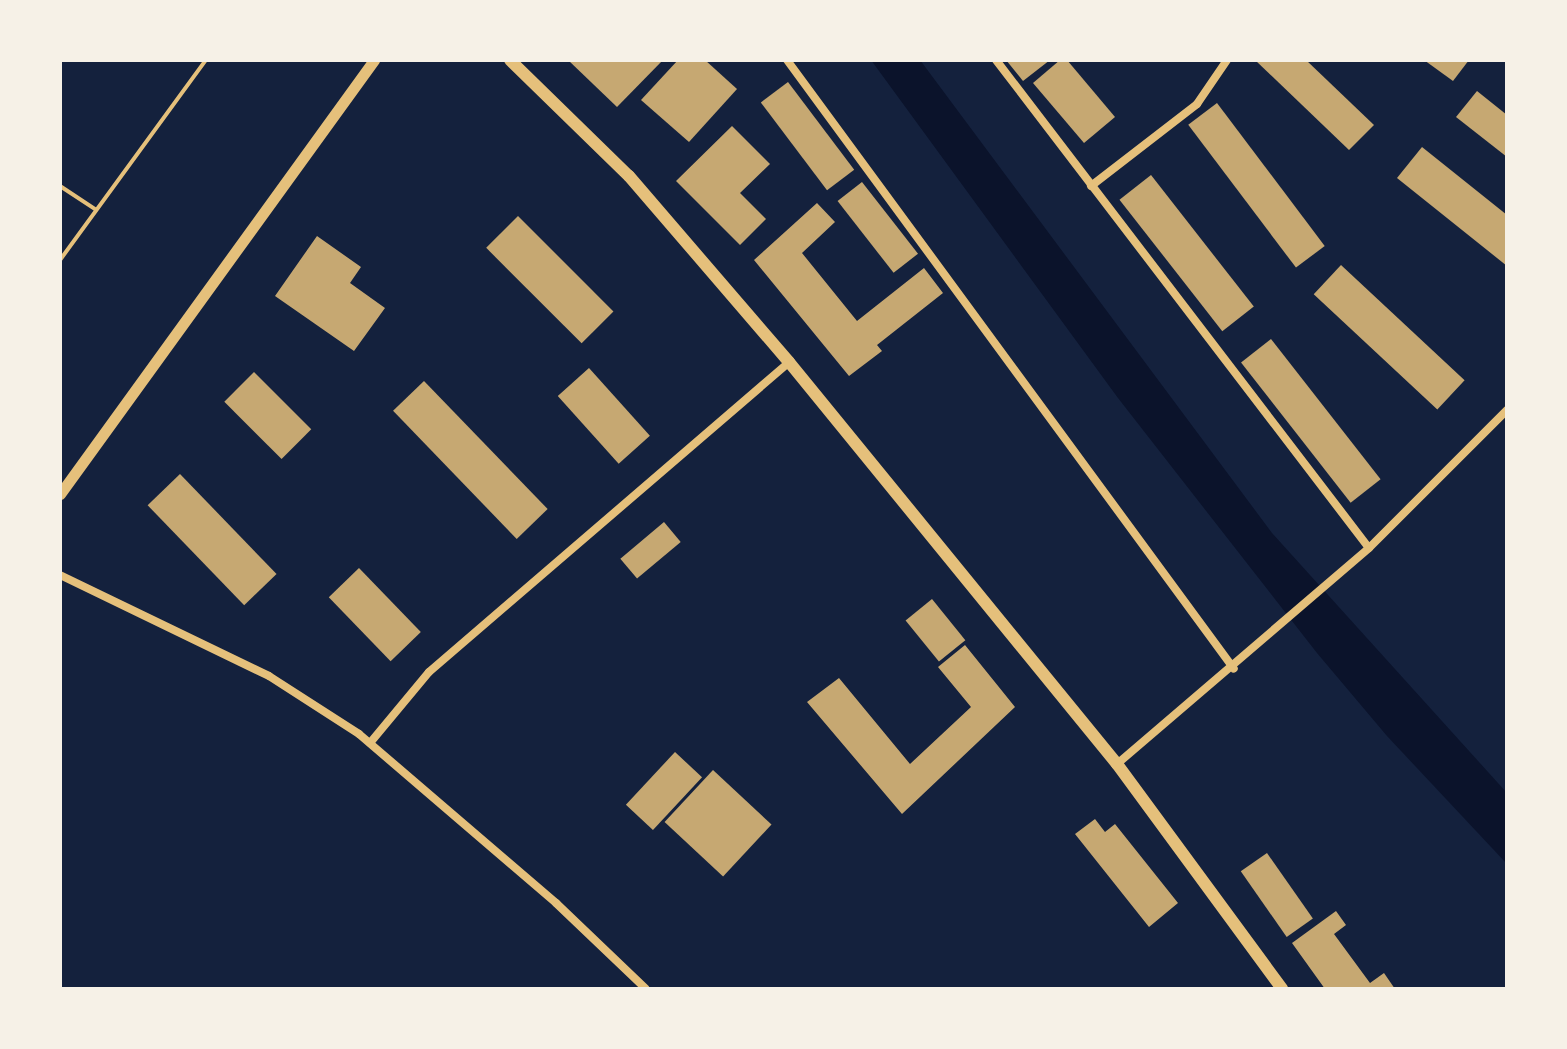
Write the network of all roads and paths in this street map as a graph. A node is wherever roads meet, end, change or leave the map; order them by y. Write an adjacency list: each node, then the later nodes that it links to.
1 (206, 60): 9 (lane)
2 (374, 60): 13 (street)
3 (510, 60): 11 (main road)
4 (787, 60): 16 (street)
5 (996, 60): 8 (street)
6 (1227, 60): 8 (street)
7 (60, 186): 9 (lane)
8 (1091, 186): 14 (street)
9 (95, 209): 10 (lane)
10 (60, 260)
11 (789, 362): 17 (street); 18 (main road)
12 (1507, 410): 14 (street)
13 (60, 494)
14 (1369, 548): 16 (street)
15 (60, 575): 17 (street)
16 (1234, 669): 18 (street)
17 (370, 743): 19 (street)
18 (1117, 764): 20 (main road)
19 (646, 989)
20 (1282, 989)

